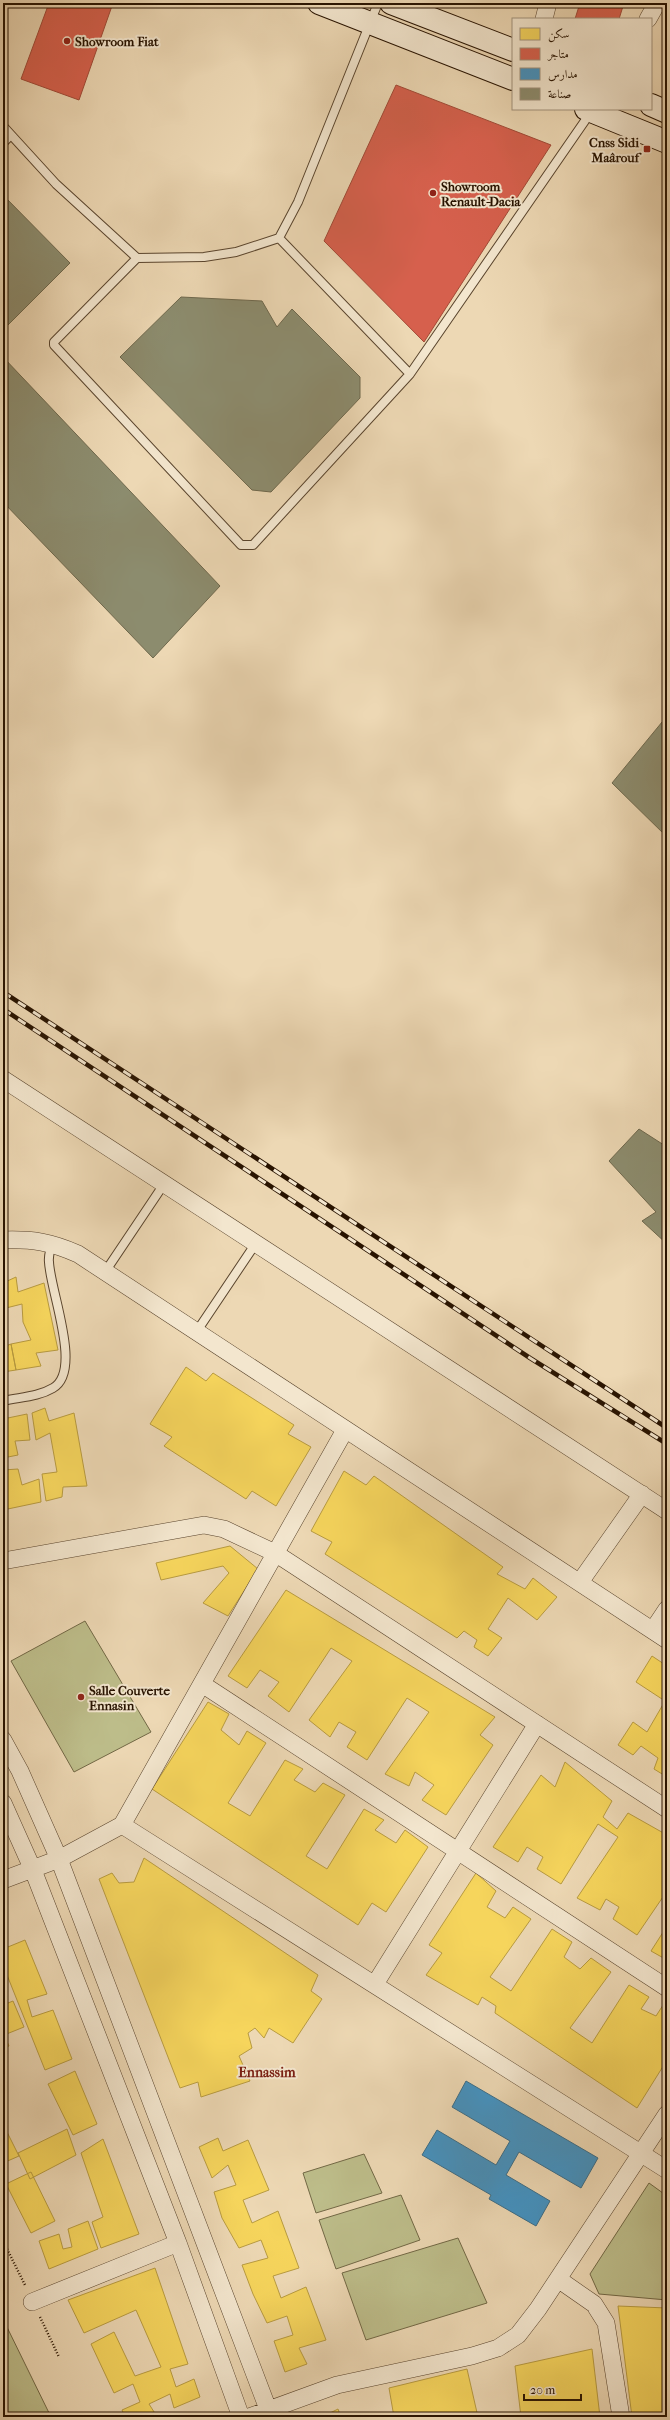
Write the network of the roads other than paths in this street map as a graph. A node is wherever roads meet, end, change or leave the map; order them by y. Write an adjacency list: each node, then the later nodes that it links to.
1 (319, 3): 8 (street)
2 (378, 3): 8 (lane)
3 (391, 3): 9 (street)
4 (548, 3): 6 (street)
5 (657, 3): 7 (street)
6 (544, 18)
7 (649, 18)
8 (371, 23): 10 (street); 18 (lane)
9 (512, 50)
10 (512, 79)
11 (652, 105): 13 (street)
12 (589, 110): 16 (street); 20 (lane)
13 (667, 112)
14 (3, 126): 15 (lane)
15 (10, 136): 17 (lane); 19 (lane)
16 (667, 142)
17 (3, 143)
18 (279, 238): 19 (lane); 20 (lane)
19 (137, 258): 20 (lane)
20 (410, 374)
21 (3, 1079): 22 (street)
22 (164, 1184): 25 (street); 26 (lane)
23 (3, 1240): 24 (street)
24 (52, 1243): 26 (street); 28 (lane)
25 (256, 1243): 27 (lane); 30 (street)
26 (105, 1272): 27 (street)
27 (197, 1331): 29 (street)
28 (3, 1401)
29 (346, 1430): 32 (street); 34 (street)
30 (642, 1494): 31 (street); 34 (street)
31 (667, 1511)
32 (276, 1553): 33 (street); 37 (street); 38 (street)
33 (3, 1561)
34 (580, 1582): 36 (street)
35 (667, 1609): 36 (street)
36 (660, 1635)
37 (202, 1684): 42 (street); 43 (street)
38 (537, 1724): 41 (street); 43 (street)
39 (3, 1740): 44 (street)
40 (3, 1803): 45 (street)
41 (667, 1809)
42 (122, 1826): 44 (street); 47 (street)
43 (457, 1851): 47 (street); 48 (street)
44 (59, 1859): 45 (street); 55 (street)
45 (33, 1870): 46 (street); 52 (street)
46 (3, 1880)
47 (375, 1984): 50 (street)
48 (667, 1988)
49 (667, 2114): 50 (street)
50 (642, 2153): 51 (street); 53 (street)
51 (667, 2170)
52 (178, 2243): 54 (street); 56 (street)
53 (558, 2279): 55 (street); 58 (street)
54 (32, 2302)
55 (270, 2413): 57 (street)
56 (241, 2417)
57 (249, 2417)
58 (621, 2417)

